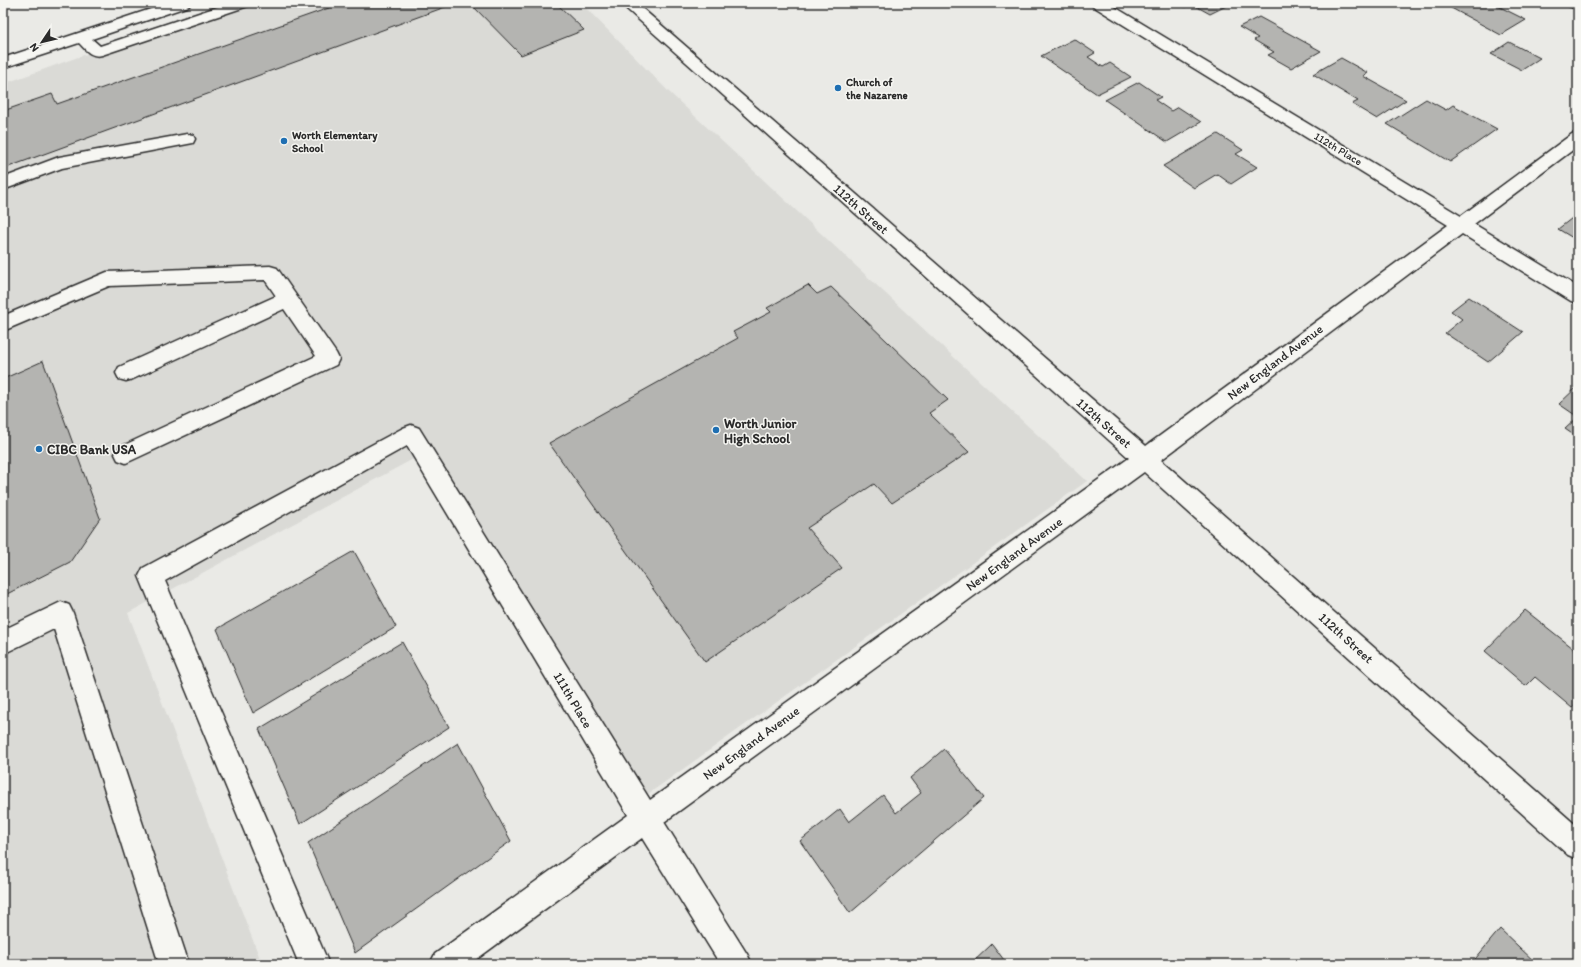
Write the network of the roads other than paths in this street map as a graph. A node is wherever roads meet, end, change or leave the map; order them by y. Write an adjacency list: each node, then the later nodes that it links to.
1 (184, 3): 7 (street)
2 (242, 3): 8 (street)
3 (627, 3): 19 (street, 112th Street)
4 (1098, 3): 13 (street, 112th Place)
5 (1574, 3): 6 (street)
6 (1578, 5)
7 (145, 9): 8 (street)
8 (81, 37): 9 (street)
9 (3, 63)
10 (1578, 138): 13 (street, New England Avenue)
11 (187, 139): 12 (street)
12 (3, 184)
13 (1461, 224): 14 (street, 112th Place); 19 (street, New England Avenue)
14 (1578, 296)
15 (288, 299): 16 (street); 17 (street); 18 (street)
16 (3, 324)
17 (126, 373)
18 (126, 454)
19 (1145, 459): 21 (street, New England Avenue); 22 (street, 112th Street)
20 (3, 642): 23 (street)
21 (646, 819): 24 (street, 111th Place); 25 (street, New England Avenue); 26 (street, 111th Place)
22 (1578, 845)
23 (174, 964)
24 (314, 964)
25 (445, 964)
26 (737, 964)

